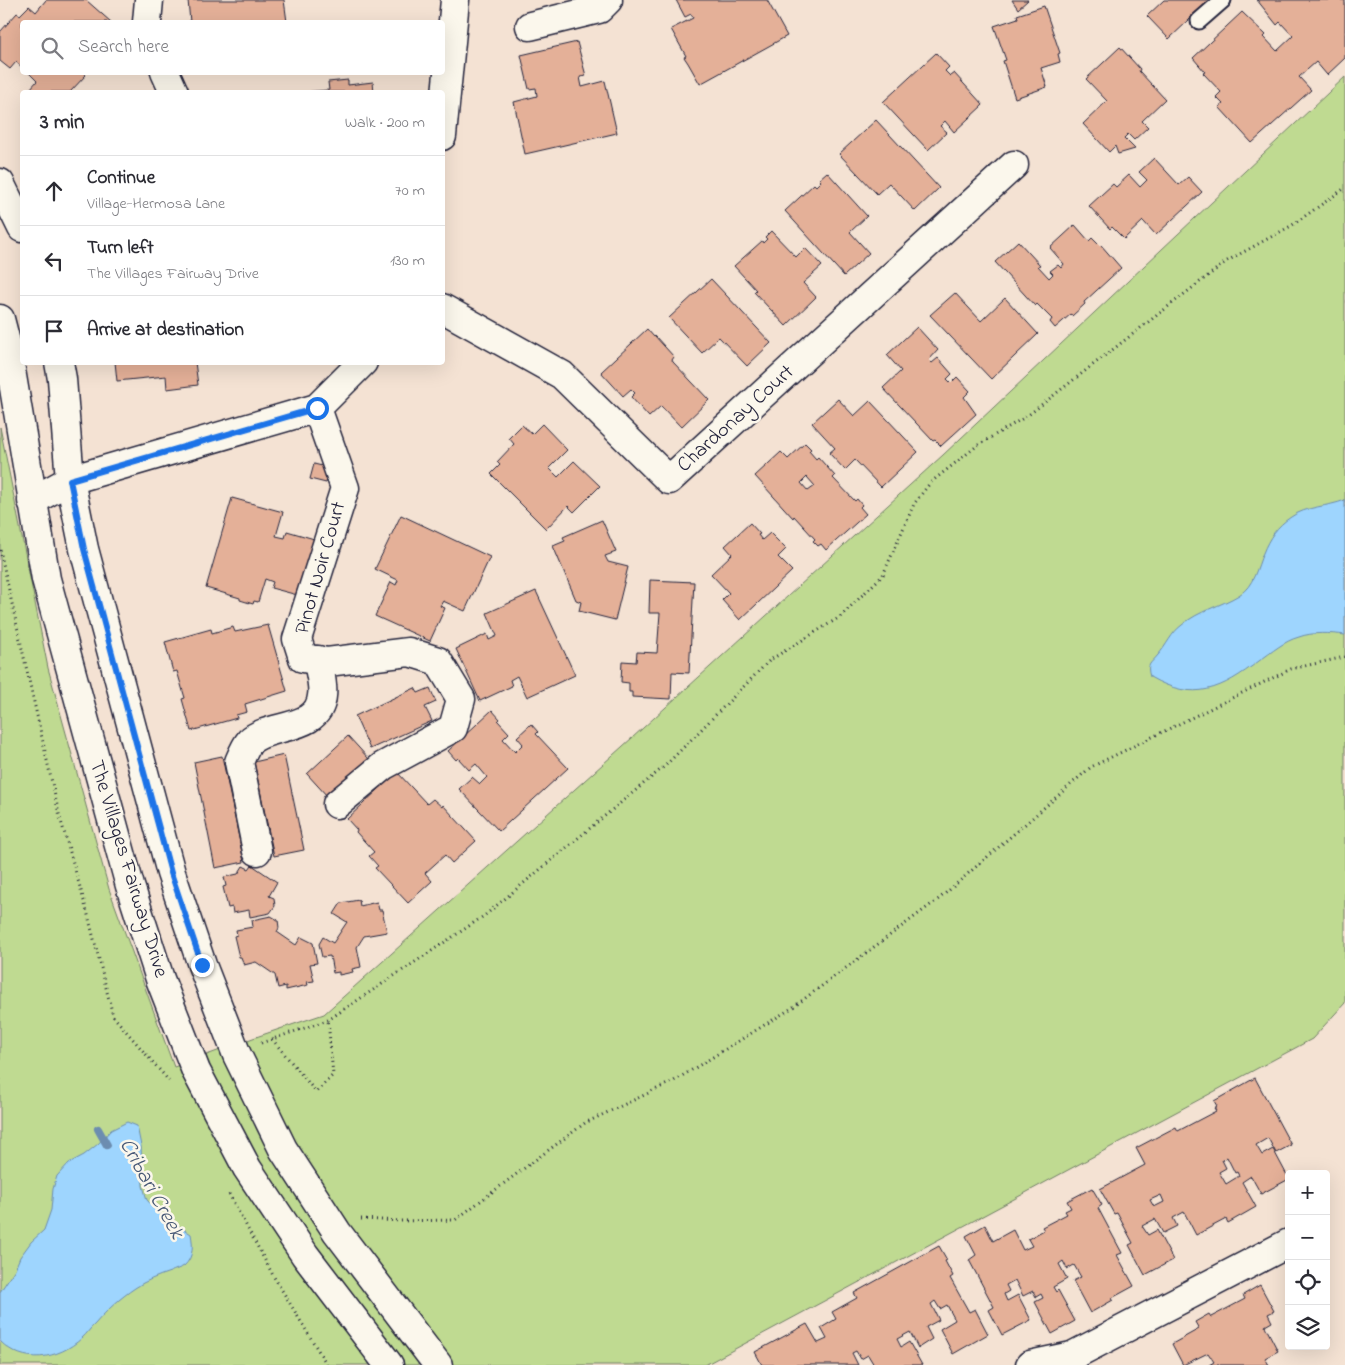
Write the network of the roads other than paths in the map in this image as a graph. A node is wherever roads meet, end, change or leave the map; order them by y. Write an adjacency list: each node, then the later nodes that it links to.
1 (149, 0): 5 (street)
2 (455, 0): 10 (street)
3 (608, 0): 7 (street)
4 (1223, 0): 6 (lane)
5 (147, 20)
6 (1199, 21)
7 (530, 26)
8 (166, 75): 9 (street)
9 (173, 90)
10 (445, 105)
11 (1014, 165): 14 (street, Chardonay Court)
12 (0, 183): 13 (street)
13 (20, 224)
14 (445, 310)
15 (0, 319): 20 (street, The Villages Fairway Drive)
16 (60, 365): 19 (street, The Villages Fairway Drive)
17 (360, 365): 18 (street)
18 (317, 408): 19 (street); 21 (street, Pinot Noir Court)
19 (70, 480): 20 (street); 27 (street, The Villages Fairway Drive)
20 (32, 501): 26 (street, The Villages Fairway Drive)
21 (318, 660): 22 (street, Pinot Noir Court); 23 (street, Pinot Noir Court)
22 (337, 804)
23 (257, 851)
24 (1285, 1245): 25 (street)
25 (1074, 1360): 28 (street)
26 (390, 1365)
27 (438, 1365)
28 (1030, 1365)

